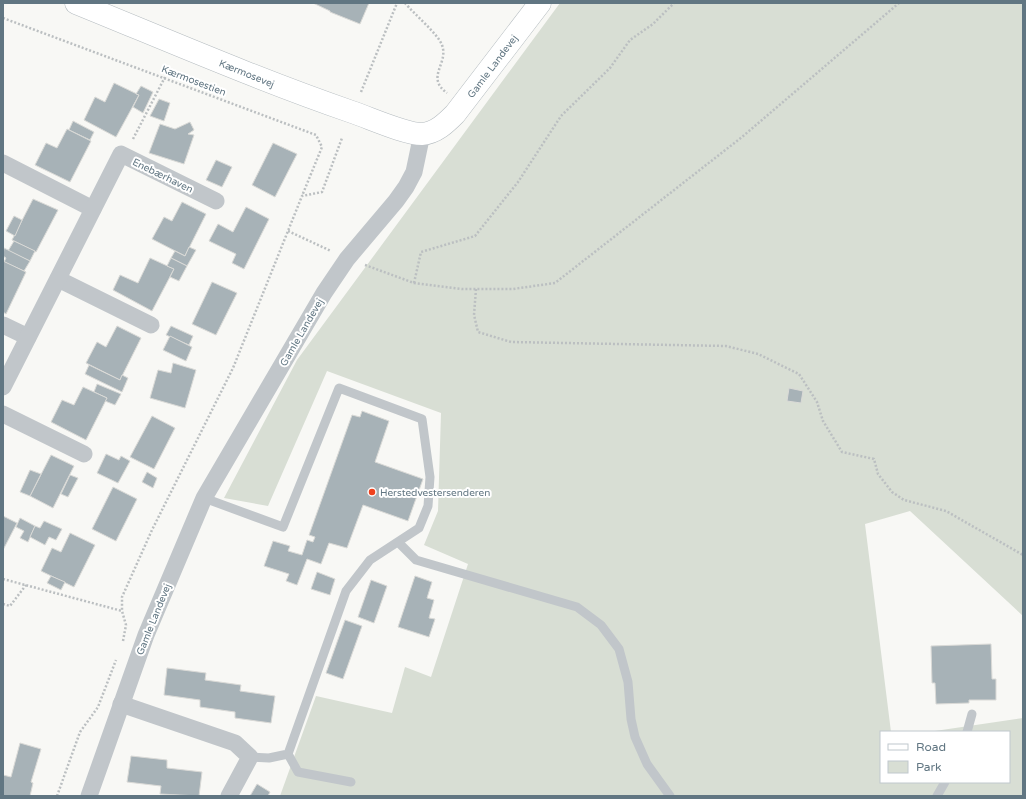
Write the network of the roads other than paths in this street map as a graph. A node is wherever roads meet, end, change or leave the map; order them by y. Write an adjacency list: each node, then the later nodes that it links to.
1 (76, 3): 3 (street, Kærmosevej)
2 (540, 3): 3 (street, Gamle Landevej)
3 (422, 134): 14 (street, Gamle Landevej)
4 (3, 163): 6 (street)
5 (216, 201): 6 (street, Enebærhaven)
6 (94, 209): 7 (street, Enebærhaven)
7 (58, 279): 9 (street); 10 (street, Enebærhaven)
8 (3, 325): 10 (street)
9 (151, 326)
10 (28, 337): 11 (street, Enebærhaven)
11 (3, 387)
12 (3, 414): 13 (street)
13 (84, 454)
14 (204, 498): 15 (lane); 16 (street, Gamle Landevej)
15 (399, 543): 19 (lane); 25 (lane)
16 (121, 704): 20 (street); 23 (street, Gamle Landevej)
17 (972, 714): 18 (lane)
18 (967, 731)
19 (288, 754): 20 (lane); 21 (lane)
20 (250, 757): 24 (street)
21 (351, 782)
22 (944, 783): 26 (lane)
23 (88, 796)
24 (229, 796)
25 (670, 796)
26 (937, 796)

